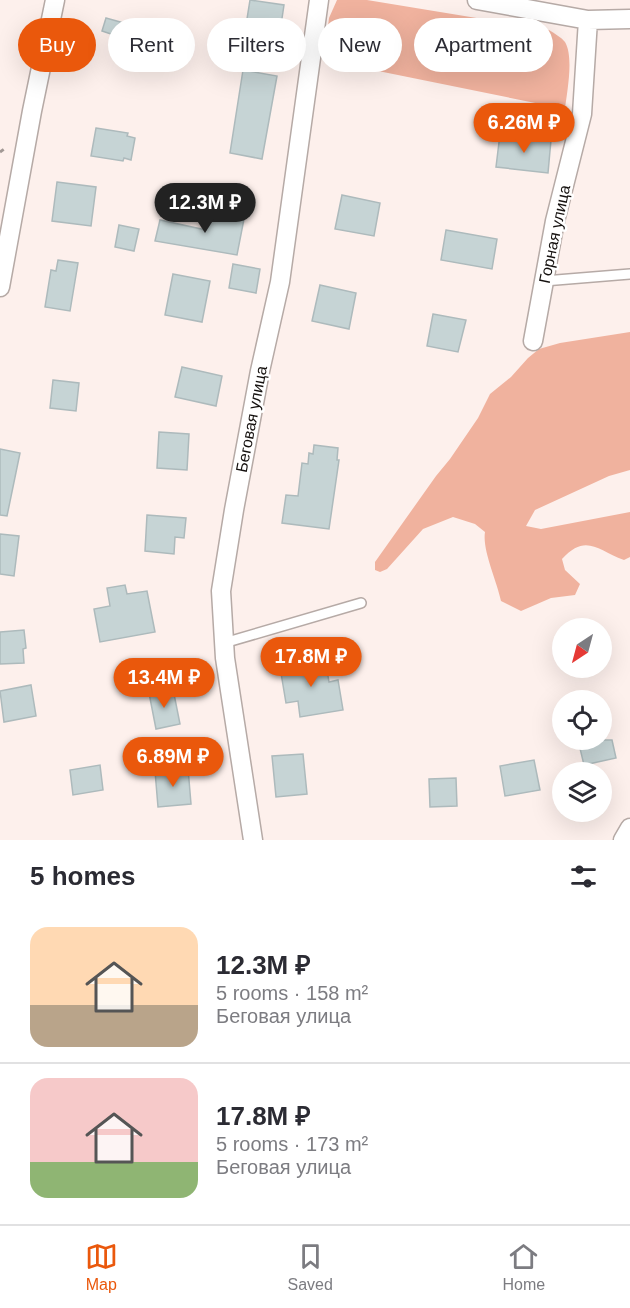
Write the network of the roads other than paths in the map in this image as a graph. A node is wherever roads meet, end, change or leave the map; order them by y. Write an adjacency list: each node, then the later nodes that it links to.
1 (55, 0): 6 (street)
2 (319, 0): 12 (street, Беговая улица)
3 (477, 0): 5 (street)
4 (630, 19): 5 (street)
5 (588, 20): 8 (street, Горная улица)
6 (2, 254): 9 (street)
7 (630, 274): 8 (lane)
8 (544, 281): 10 (street, Горная улица)
9 (0, 287)
10 (533, 341)
11 (361, 603): 12 (lane)
12 (224, 643): 14 (street, Беговая улица)
13 (630, 828): 15 (street)
14 (253, 840)
15 (623, 840)

